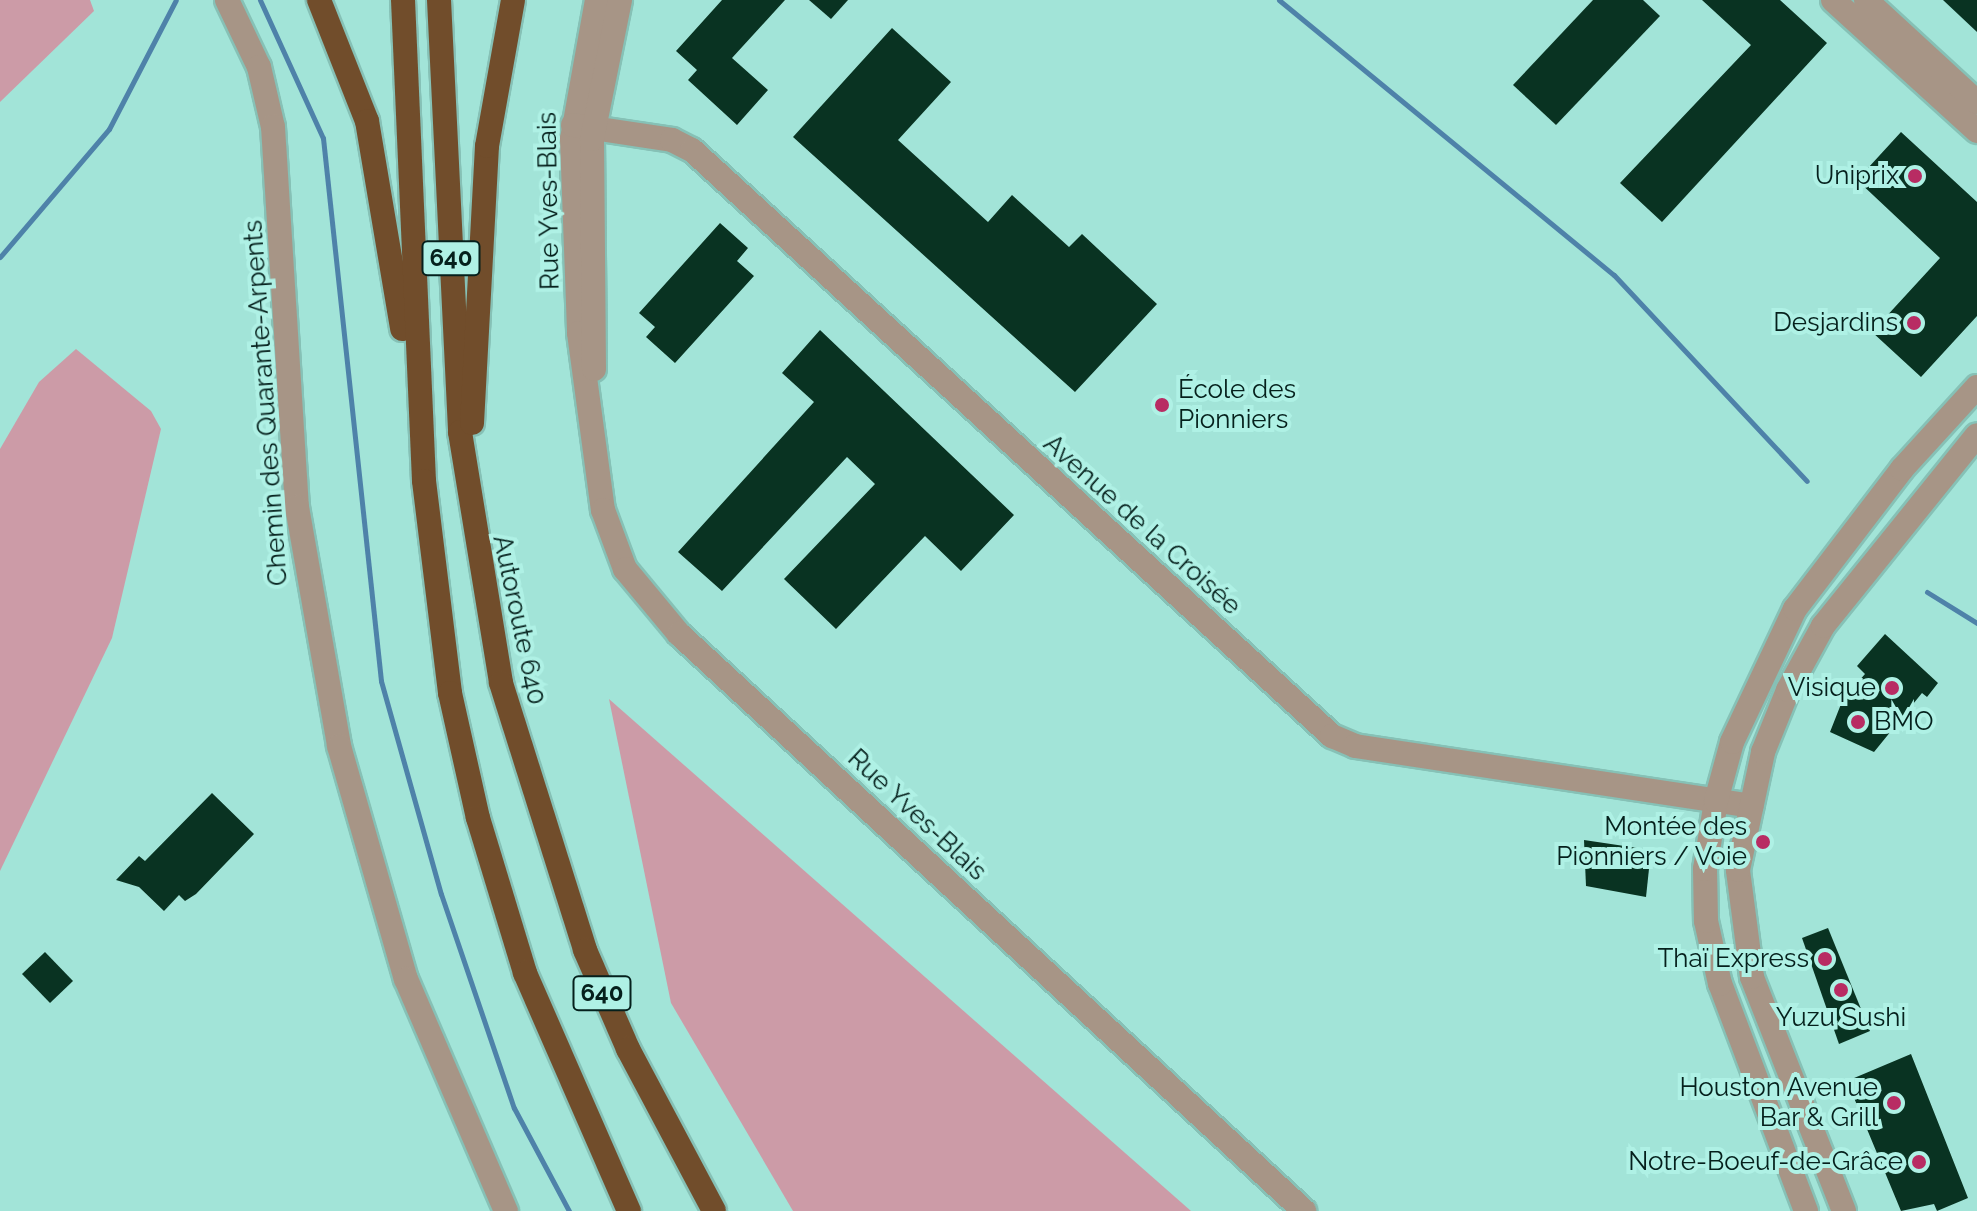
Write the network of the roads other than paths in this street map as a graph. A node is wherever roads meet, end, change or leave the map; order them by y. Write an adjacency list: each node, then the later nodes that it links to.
1 (227, 0): 20 (street, Chemin des Quarante-Arpents)
2 (319, 0): 16 (highway)
3 (403, 0): 16 (highway, 640)
4 (439, 0): 17 (highway, Autoroute 640 / 640)
5 (513, 0): 17 (highway)
6 (597, 0): 12 (street, Rue Yves-Blais)
7 (620, 0): 12 (street, Rue Yves-Blais)
8 (1833, 0): 10 (street)
9 (1866, 0): 10 (street)
10 (1952, 94): 11 (street); 13 (street)
11 (1977, 102)
12 (583, 126): 18 (street, Avenue de la Croisée); 23 (street, Rue Yves-Blais)
13 (1977, 131)
14 (1977, 387): 18 (street)
15 (1977, 435): 19 (street)
16 (422, 445): 21 (highway, 640)
17 (469, 515): 22 (highway, Autoroute 640 / 640)
18 (1716, 801): 19 (street, Avenue de la Croisée); 24 (street)
19 (1751, 806): 25 (street)
20 (506, 1211)
21 (629, 1211)
22 (714, 1211)
23 (1304, 1211)
24 (1806, 1211)
25 (1844, 1211)

